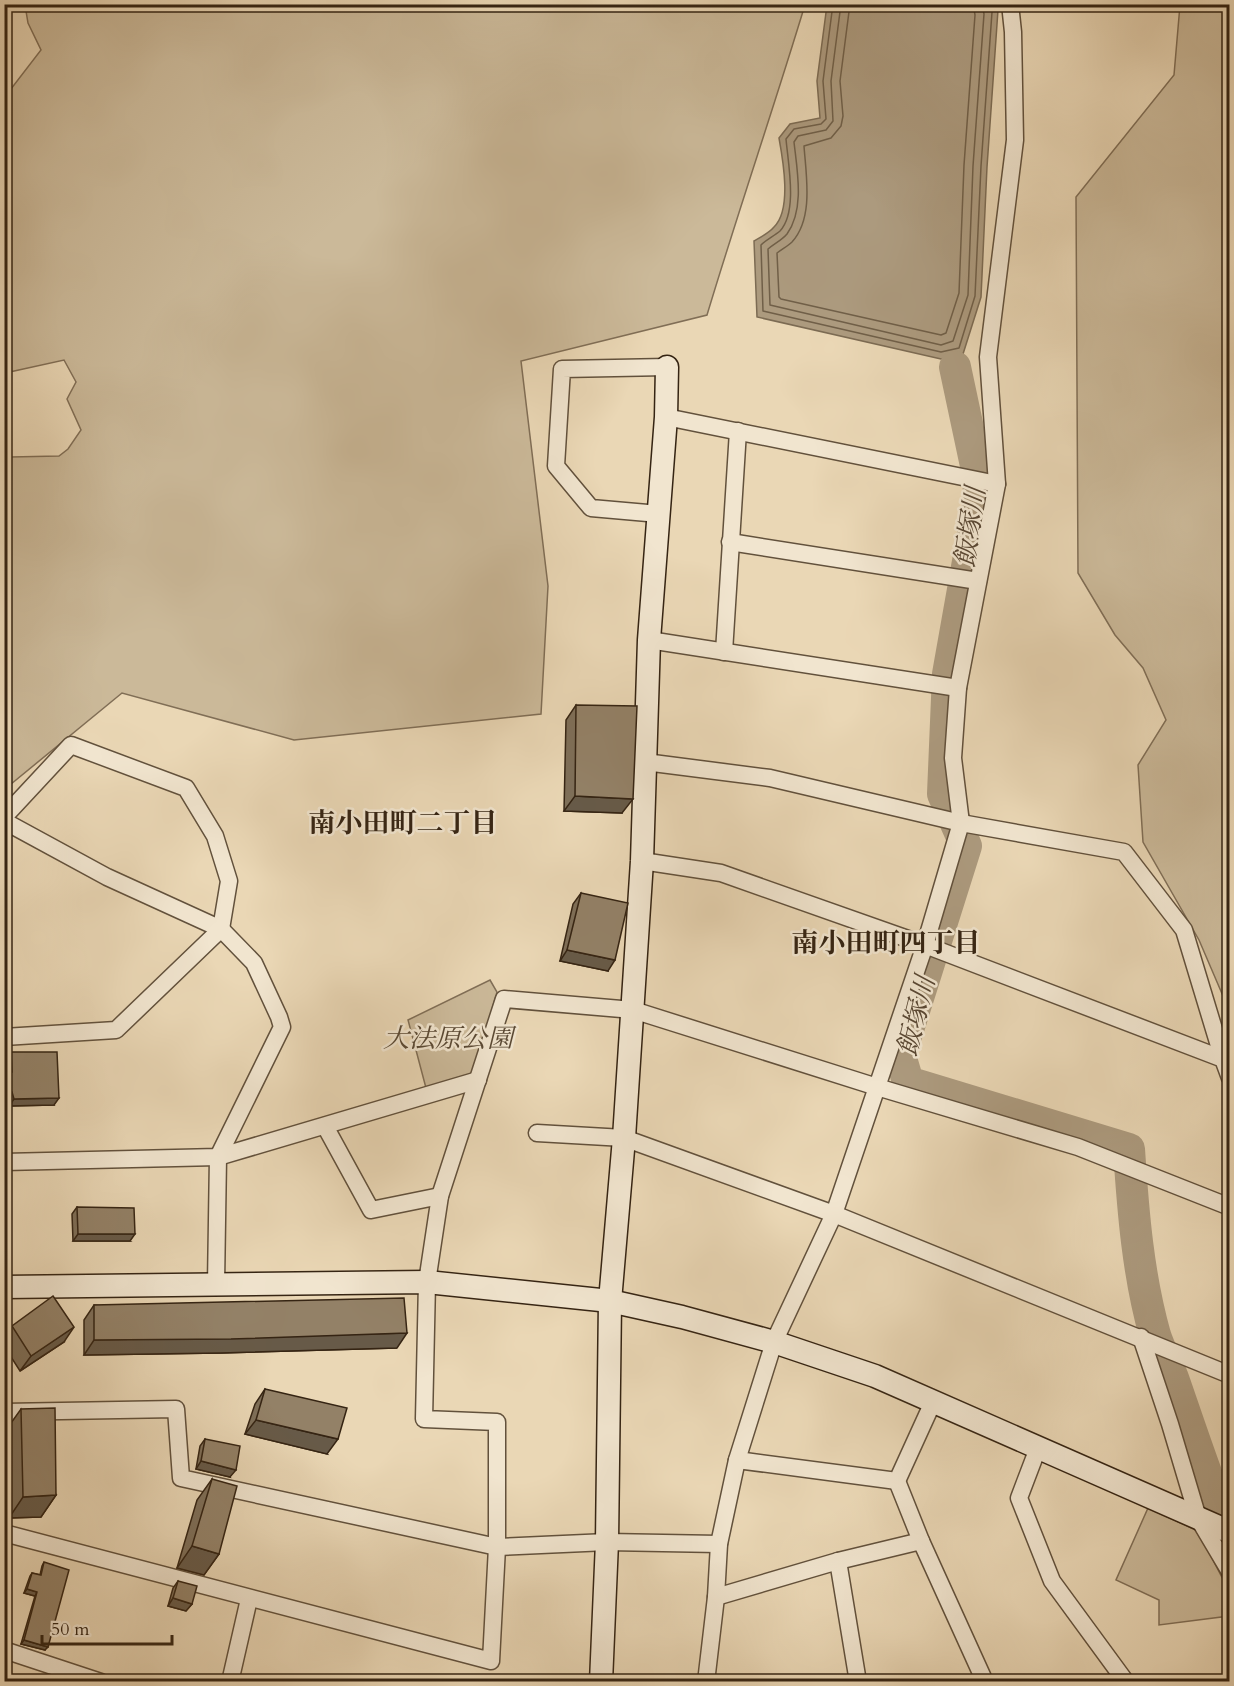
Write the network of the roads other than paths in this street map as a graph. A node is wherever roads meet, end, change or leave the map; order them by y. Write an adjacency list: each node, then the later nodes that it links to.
1 (1010, 4): 5 (street)
2 (667, 367): 3 (street); 6 (street)
3 (666, 417): 4 (street); 6 (street)
4 (738, 431): 5 (street); 7 (street)
5 (997, 484): 8 (street)
6 (658, 513): 9 (street)
7 (730, 542): 8 (street); 10 (street)
8 (978, 581): 11 (street)
9 (649, 640): 10 (street); 12 (street)
10 (724, 652): 11 (street)
11 (958, 688): 14 (street)
12 (645, 762): 14 (street); 15 (street)
13 (4, 819): 16 (street); 16 (street)
14 (961, 823): 17 (street); 20 (street)
15 (642, 861): 17 (street); 18 (street)
16 (221, 929): 19 (street); 27 (street)
17 (925, 945): 20 (street); 23 (street)
18 (633, 1010): 22 (street); 23 (street); 26 (street)
19 (4, 1037)
20 (1223, 1059): 21 (street)
21 (1230, 1078)
22 (478, 1080): 24 (street); 29 (street)
23 (877, 1088): 30 (street); 31 (street)
24 (325, 1126): 27 (street); 29 (street)
25 (537, 1133): 26 (street)
26 (624, 1138): 31 (street); 35 (street)
27 (218, 1157): 28 (street); 33 (street)
28 (4, 1162)
29 (440, 1196): 32 (street)
30 (1230, 1208)
31 (834, 1214): 36 (street); 37 (street)
32 (427, 1282): 33 (street); 35 (street); 50 (street)
33 (216, 1284): 34 (street)
34 (4, 1287)
35 (610, 1301): 37 (street); 48 (street)
36 (1141, 1337): 38 (street); 44 (street)
37 (774, 1342): 39 (street); 42 (street)
38 (1229, 1373)
39 (933, 1402): 41 (street); 43 (street)
40 (4, 1412): 50 (street)
41 (1038, 1448): 44 (street); 62 (street)
42 (737, 1460): 43 (street); 49 (street)
43 (897, 1481): 47 (street)
44 (1198, 1518): 45 (street); 52 (street)
45 (1230, 1532)
46 (4, 1533): 54 (street)
47 (921, 1541): 51 (street); 61 (street)
48 (607, 1542): 49 (street); 50 (street); 58 (street)
49 (719, 1544): 53 (street)
50 (497, 1547): 54 (street)
51 (838, 1561): 53 (street); 60 (street)
52 (1230, 1572)
53 (716, 1597): 59 (street)
54 (249, 1599): 57 (street)
55 (4, 1650): 56 (street)
56 (101, 1682)
57 (230, 1682)
58 (601, 1682)
59 (706, 1682)
60 (858, 1682)
61 (985, 1682)
62 (1126, 1682)

